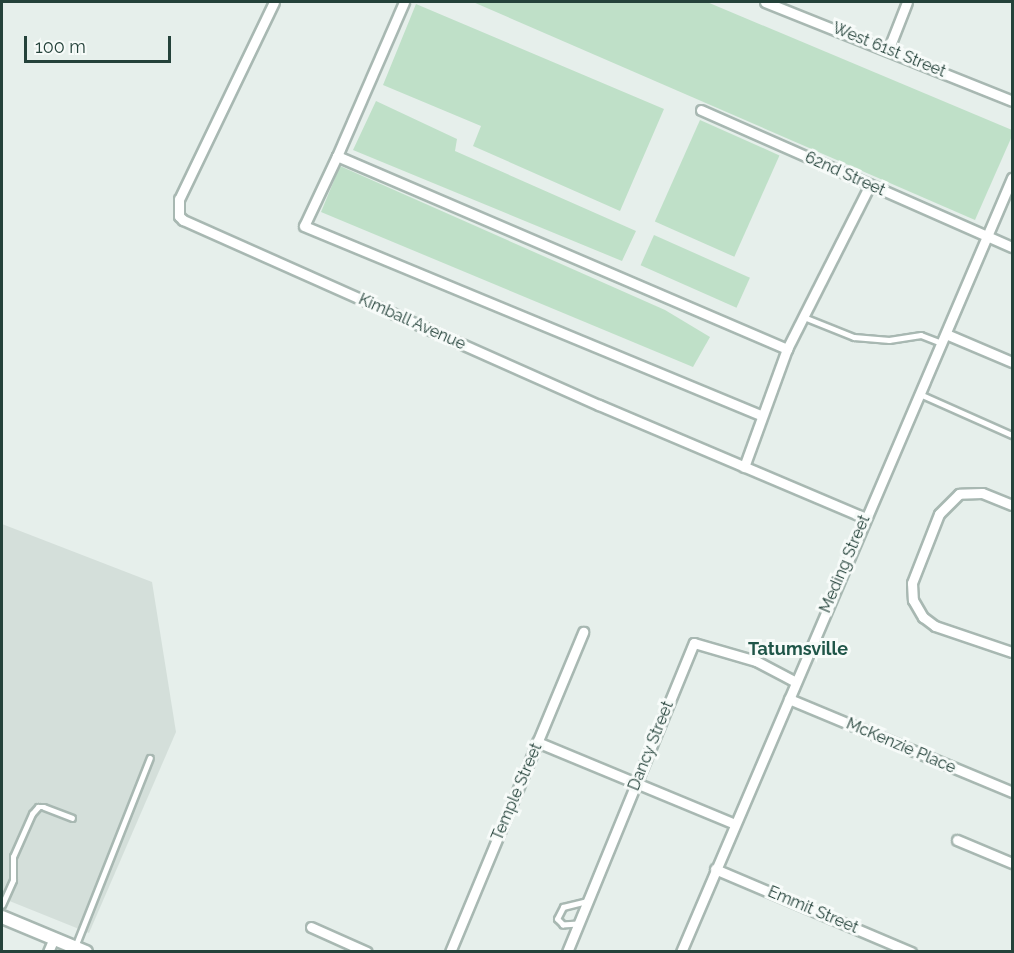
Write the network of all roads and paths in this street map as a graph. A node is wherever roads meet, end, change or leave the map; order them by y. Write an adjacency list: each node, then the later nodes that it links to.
1 (274, 2): 20 (street, Kimball Avenue)
2 (404, 2): 8 (street)
3 (765, 2): 5 (street, West 61st Street)
4 (907, 2): 5 (street)
5 (889, 48): 6 (street, West 61st Street)
6 (1012, 101)
7 (701, 111): 10 (street, 62nd Street)
8 (337, 156): 15 (street); 18 (street)
9 (1012, 178): 11 (street, Meding Street)
10 (870, 185): 11 (street, 62nd Street); 13 (street)
11 (989, 238): 12 (street, 62nd Street); 14 (street, Meding Street)
12 (1012, 247)
13 (803, 317): 14 (lane); 15 (street)
14 (944, 339): 16 (street); 17 (street, Meding Street)
15 (787, 349): 18 (street)
16 (1012, 362)
17 (920, 394): 19 (lane); 22 (street, Meding Street)
18 (761, 415): 20 (street)
19 (1012, 435)
20 (744, 467): 22 (street, Kimball Avenue)
21 (1012, 505): 24 (street)
22 (865, 518): 25 (street, Meding Street)
23 (583, 632): 27 (street, Temple Street)
24 (1012, 652)
25 (796, 682): 26 (street, Meding Street); 29 (street, Dancy Street)
26 (789, 699): 30 (street, McKenzie Place); 32 (street, Meding Street)
27 (537, 742): 29 (street); 46 (street, Temple Street)
28 (150, 758): 43 (lane)
29 (636, 782): 32 (street); 37 (street, Dancy Street)
30 (1012, 792)
31 (72, 819): 36 (lane)
32 (733, 823): 35 (street, Meding Street)
33 (957, 840): 34 (street)
34 (1012, 863)
35 (715, 869): 48 (street, Meding Street); 49 (street, Emmit Street)
36 (4, 892): 38 (lane)
37 (587, 902): 40 (street, Dancy Street); 40 (lane)
38 (2, 905)
39 (2, 917): 42 (street)
40 (578, 924): 47 (street, Dancy Street)
41 (311, 927): 45 (street)
42 (54, 938): 43 (street); 44 (street)
43 (81, 949)
44 (48, 951)
45 (367, 951)
46 (450, 951)
47 (567, 951)
48 (681, 951)
49 (911, 951)

